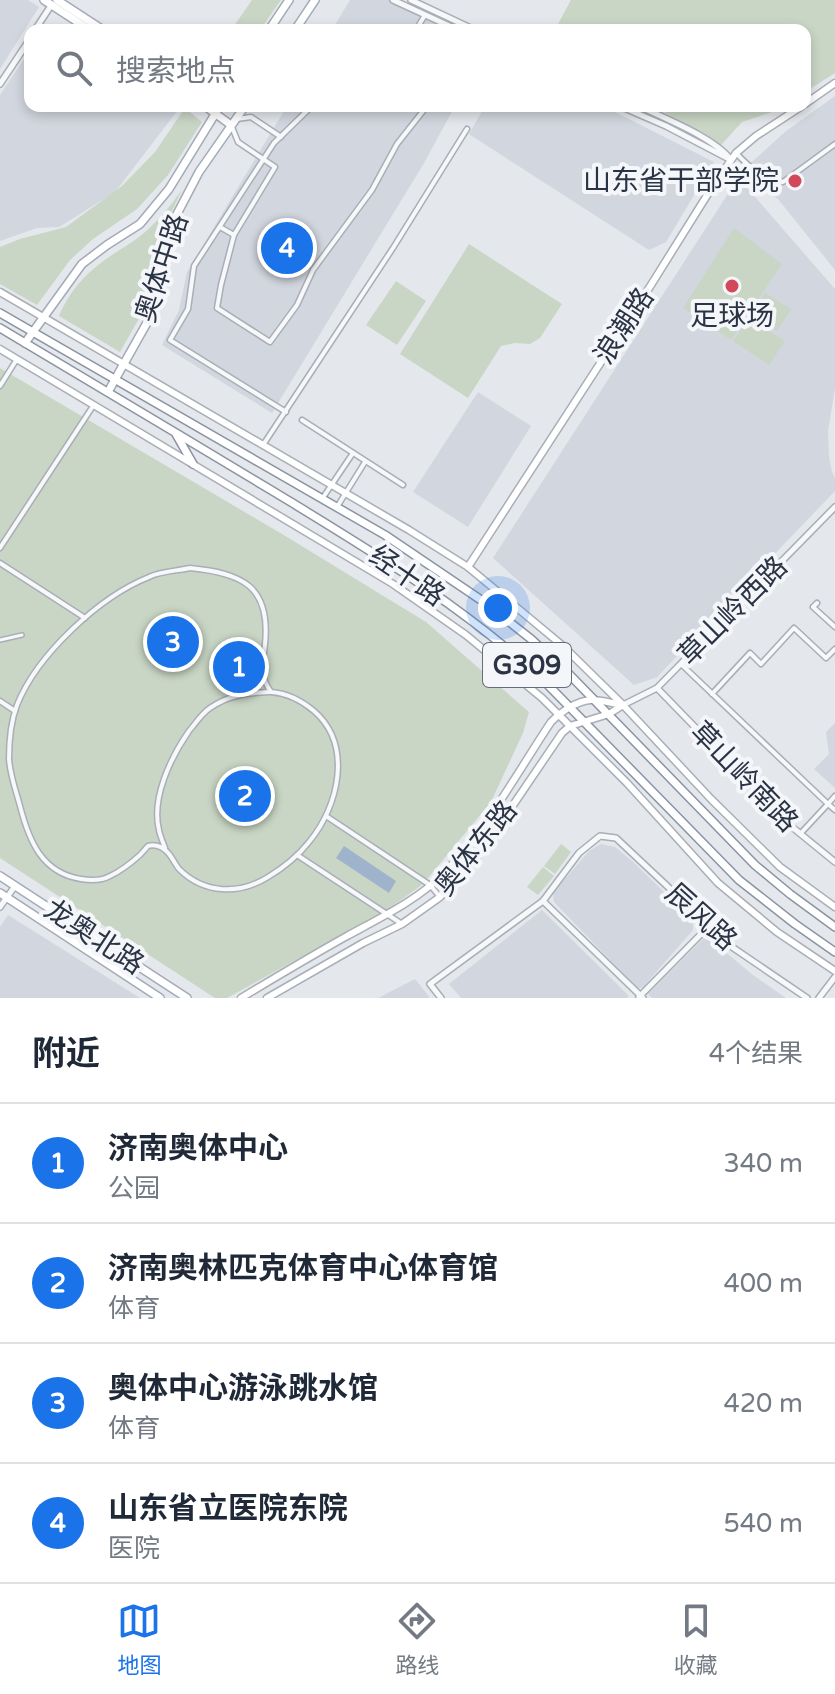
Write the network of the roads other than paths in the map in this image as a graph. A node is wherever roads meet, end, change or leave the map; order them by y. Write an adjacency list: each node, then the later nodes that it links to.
1 (289, 0): 11 (main road)
2 (315, 0): 12 (main road)
3 (393, 0): 7 (street)
4 (411, 0): 6 (street)
5 (52, 1): 8 (street); 9 (main road); 10 (main road)
6 (428, 9): 7 (street); 15 (street)
7 (424, 16): 13 (street); 14 (street)
8 (39, 24)
9 (82, 24)
10 (92, 24)
11 (273, 24)
12 (299, 24)
13 (419, 24)
14 (443, 24)
15 (462, 24)
16 (24, 48): 18 (street)
17 (835, 83): 19 (main road, 浪潮路)
18 (0, 84)
19 (811, 100)
20 (216, 112): 39 (main road, 奥体中路)
21 (223, 112): 28 (main road)
22 (241, 112): 28 (main road, 奥体中路)
23 (306, 112): 30 (street)
24 (422, 112): 36 (street)
25 (633, 112): 34 (street)
26 (651, 112): 34 (street)
27 (792, 112): 32 (main road, 浪潮路)
28 (234, 122): 30 (street); 33 (street); 45 (main road, 奥体中路)
29 (467, 129): 50 (street)
30 (281, 137): 33 (street)
31 (835, 144): 32 (street)
32 (736, 153): 34 (main road, 浪潮路)
33 (264, 160): 35 (street); 36 (street)
34 (731, 160): 65 (main road, 浪潮路)
35 (220, 227): 36 (street); 50 (street)
36 (234, 235)
37 (0, 292): 39 (main road, 经十路)
38 (0, 313): 41 (main road, 经十路 / G309)
39 (42, 317): 41 (main road, 奥体中路); 45 (main road, 经十路)
40 (0, 328): 42 (main road, 经十路 / G309)
41 (32, 332): 42 (main road, 奥体中路); 46 (main road, 经十路 / G309)
42 (25, 343): 48 (main road, 经十路 / G309)
43 (0, 349): 44 (main road, 经十路)
44 (17, 359): 47 (street); 49 (main road, 经十路)
45 (123, 364): 46 (main road, 奥体中路); 53 (main road, 经十路)
46 (116, 379): 48 (main road, 奥体中路); 60 (main road, 经十路 / G309)
47 (0, 386)
48 (108, 392): 52 (main road, 经十路 / G309)
49 (93, 405): 56 (main road, 经十路); 63 (street)
50 (286, 412): 53 (street)
51 (302, 420): 54 (street)
52 (175, 432): 56 (main road); 79 (main road, 经十路 / G309)
53 (263, 445): 57 (main road, 经十路)
54 (353, 453): 55 (street); 57 (street)
55 (365, 461): 58 (street); 59 (street)
56 (193, 464): 81 (main road, 经十路)
57 (331, 485): 59 (main road, 经十路); 60 (street)
58 (403, 485)
59 (345, 493): 61 (street); 65 (main road, 经十路)
60 (322, 499): 61 (main road, 经十路 / G309)
61 (337, 507): 76 (main road, 经十路 / G309)
62 (835, 507): 72 (street, 草山岭西路)
63 (0, 548)
64 (0, 563): 67 (street)
65 (468, 567): 78 (main road, 经十路)
66 (817, 603): 68 (street)
67 (85, 618): 74 (street); 80 (street)
68 (835, 627)
69 (22, 635): 70 (street)
70 (0, 640)
71 (835, 649): 75 (street)
72 (681, 664): 73 (street, 草山岭西路); 75 (street)
73 (657, 688): 78 (street, 草山岭西路); 89 (street, 草山岭南路)
74 (271, 692): 88 (street); 90 (street)
75 (712, 694): 86 (street)
76 (592, 699): 78 (main road); 79 (main road); 82 (main road, 经十路 / G309)
77 (0, 701): 80 (street)
78 (623, 705): 82 (main road); 100 (main road, 经十路)
79 (569, 707): 81 (main road); 83 (main road, 经十路 / G309)
80 (16, 711): 90 (street)
81 (559, 714): 84 (main road, 经十路); 94 (main road)
82 (609, 714): 83 (main road); 104 (main road, 经十路 / G309)
83 (583, 722): 84 (main road); 105 (main road, 经十路 / G309)
84 (570, 726): 97 (main road, 奥体东路); 106 (main road)
85 (835, 796): 86 (street)
86 (828, 804): 87 (street); 89 (street)
87 (835, 810)
88 (326, 816): 91 (street); 94 (street)
89 (800, 834): 92 (street, 草山岭南路)
90 (166, 850): 91 (street)
91 (297, 855): 101 (street)
92 (835, 862)
93 (0, 876): 95 (main road, 龙奥北路)
94 (430, 885): 97 (street); 101 (main road)
95 (15, 886): 96 (street); 109 (main road, 龙奥北路)
96 (3, 896): 99 (street); 108 (main road, 龙奥北路)
97 (440, 897): 102 (main road, 奥体东路)
98 (543, 901): 103 (street, 辰风路); 107 (street); 112 (street)
99 (0, 907)
100 (835, 907)
101 (387, 914): 102 (street); 110 (main road)
102 (402, 924): 111 (main road, 奥体东路)
103 (709, 926): 107 (street); 113 (street, 辰风路)
104 (835, 927)
105 (835, 952)
106 (835, 974): 114 (street)
107 (641, 997)
108 (160, 998)
109 (187, 998)
110 (241, 998)
111 (267, 998)
112 (441, 998)
113 (807, 998)
114 (819, 998)

